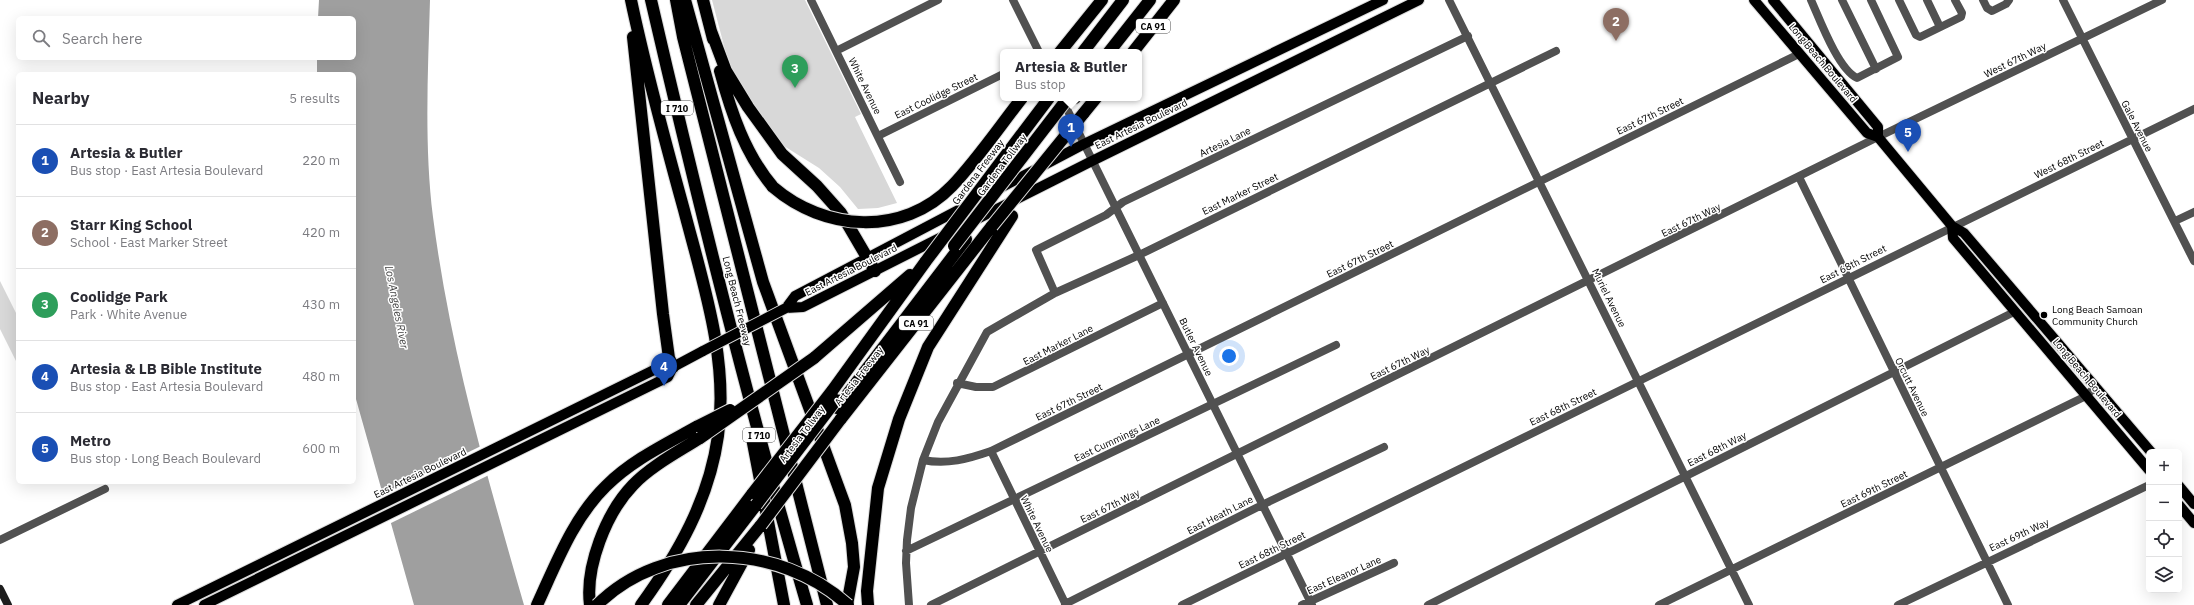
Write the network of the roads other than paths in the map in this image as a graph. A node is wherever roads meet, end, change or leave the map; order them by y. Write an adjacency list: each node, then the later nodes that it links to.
1 (630, 0): 81 (highway); 125 (highway)
2 (651, 0): 71 (highway, Long Beach Freeway / I 710)
3 (676, 0): 133 (highway, Long Beach Freeway / I 710)
4 (686, 0): 116 (highway)
5 (703, 0): 30 (highway)
6 (811, 0): 39 (street, White Avenue)
7 (938, 0): 39 (street)
8 (1013, 0): 33 (street)
9 (1102, 0): 34 (highway)
10 (1123, 0): 35 (highway)
11 (1142, 0): 36 (highway)
12 (1150, 0): 37 (highway)
13 (1174, 0): 38 (highway, CA 91)
14 (1383, 0): 55 (main road, East Artesia Boulevard)
15 (1419, 0): 56 (main road, East Artesia Boulevard)
16 (1449, 0): 31 (street, Muriel Avenue)
17 (1754, 0): 41 (main road, Long Beach Boulevard)
18 (1773, 0): 53 (main road, Long Beach Boulevard)
19 (1811, 0): 42 (street)
20 (1842, 0): 42 (street)
21 (1871, 0): 42 (street)
22 (1899, 0): 29 (street)
23 (1927, 0): 29 (street)
24 (1955, 0): 29 (street)
25 (2008, 0): 28 (street)
26 (2063, 0): 32 (street, Gale Avenue)
27 (2162, 0): 32 (street, West 67th Way)
28 (1985, 4)
29 (1940, 27)
30 (711, 31): 45 (highway, bridge); 68 (highway)
31 (1468, 36): 44 (street, Muriel Avenue); 61 (street, Artesia Lane)
32 (2082, 39): 53 (street, West 67th Way); 54 (street, Gale Avenue)
33 (1038, 49)
34 (1062, 49)
35 (1085, 49)
36 (1104, 49)
37 (1111, 49)
38 (1134, 49)
39 (836, 50): 52 (street, White Avenue)
40 (1556, 51): 44 (street, East Marker Street)
41 (1799, 54): 53 (main road, Long Beach Boulevard); 59 (street, East 67th Street)
42 (1876, 69)
43 (1000, 75): 52 (street, East Coolidge Street)
44 (1491, 82): 59 (street, Muriel Avenue); 67 (street, East Marker Street)
45 (1020, 101)
46 (1047, 101): 70 (highway, Gardena Freeway / CA 91, bridge)
47 (1063, 101): 55 (street, Butler Avenue)
48 (1066, 101): 66 (highway, Gardena Tollway, bridge)
49 (1072, 101): 65 (highway, Gardena Tollway)
50 (1094, 101): 57 (highway, CA 91, bridge)
51 (2194, 109): 54 (street, West 68th Street)
52 (878, 136): 60 (street, White Avenue)
53 (1878, 137): 58 (street, East 67th Way); 64 (main road, Long Beach Boulevard)
54 (2132, 139): 63 (street, Gale Avenue); 64 (street, West 68th Street)
55 (1084, 144): 56 (street, Butler Avenue); 68 (main road, East Artesia Boulevard)
56 (1092, 161): 61 (street, Butler Avenue); 72 (main road, East Artesia Boulevard)
57 (1043, 165): 107 (highway, Artesia Freeway / CA 91, bridge); 134 (highway, bridge)
58 (1799, 177): 73 (street, Orcutt Avenue); 74 (street, East 67th Way)
59 (1540, 181): 74 (street, Muriel Avenue); 80 (street, East 67th Street)
60 (900, 182)
61 (1115, 207): 67 (street, Butler Avenue); 75 (street, Artesia Lane)
62 (2194, 212): 63 (street)
63 (2175, 222): 69 (street, Gale Avenue)
64 (1952, 226): 73 (street, East 68th Street); 78 (main road, Long Beach Boulevard); 85 (main road, Long Beach Boulevard)
65 (966, 239): 87 (highway, Artesia Tollway)
66 (954, 246): 87 (highway, Artesia Tollway)
67 (1139, 255): 75 (street, East Marker Street); 76 (street, Butler Avenue)
68 (867, 257): 72 (highway); 77 (main road, East Artesia Boulevard)
69 (2194, 260)
70 (926, 261): 87 (highway, Artesia Freeway / CA 91); 89 (highway, bridge)
71 (714, 264): 131 (highway); 132 (highway, Long Beach Freeway / I 710)
72 (875, 271): 77 (main road, East Artesia Boulevard)
73 (1848, 278): 82 (street, Orcutt Avenue); 83 (street, East 68th Street)
74 (1589, 281): 83 (street, Muriel Avenue); 93 (street, East 67th Way)
75 (1055, 293): 84 (street, East Marker Street)
76 (1163, 303): 80 (street, Butler Avenue); 84 (street, East Marker Lane)
77 (786, 308): 81 (main road, East Artesia Boulevard, bridge)
78 (2014, 312): 82 (street, East 68th Way); 86 (main road, Long Beach Boulevard)
79 (1336, 345): 88 (street, East Cummings Lane)
80 (1189, 356): 88 (street, Butler Avenue); 92 (street, East 67th Street)
81 (673, 367): 120 (main road, East Artesia Boulevard); 121 (main road, East Artesia Boulevard)
82 (1894, 371): 96 (street, Orcutt Avenue); 97 (street, East 68th Way)
83 (1639, 381): 97 (street, Muriel Avenue); 111 (street, East 68th Street)
84 (957, 383): 94 (street, East Marker Street)
85 (2095, 387): 86 (street, East 69th Street); 91 (main road, Long Beach Boulevard)
86 (2086, 396): 95 (main road, Long Beach Boulevard); 96 (street, East 69th Street)
87 (835, 400): 104 (highway, Artesia Tollway); 126 (highway, Artesia Freeway / CA 91, bridge)
88 (1213, 405): 93 (street, Butler Avenue); 101 (street, East Cummings Lane)
89 (699, 432): 122 (highway); 123 (highway)
90 (1384, 446): 103 (street, East Heath Lane)
91 (2148, 449)
92 (991, 451): 94 (street, East 67th Street); 101 (street, White Avenue)
93 (1237, 454): 103 (street, Butler Avenue); 110 (street, East 67th Way)
94 (924, 460): 109 (street, East Marker Street)
95 (2146, 466)
96 (1941, 468): 112 (street, Orcutt Avenue); 114 (street, East 69th Street)
97 (1686, 476): 114 (street, Muriel Avenue); 139 (street, East 68th Way)
98 (2146, 486): 112 (street, East 69th Way)
99 (105, 489): 108 (street)
100 (2182, 490): 102 (main road)
101 (1014, 498): 109 (street, East Cummings Lane); 110 (street, White Avenue)
102 (2194, 504)
103 (1262, 505): 111 (street, Butler Avenue); 118 (street, East Heath Lane)
104 (757, 508): 127 (highway, Artesia Tollway); 128 (highway, Artesia Tollway)
105 (2182, 509): 106 (main road)
106 (2194, 523)
107 (761, 526): 129 (highway, Artesia Freeway / CA 91); 130 (highway)
108 (0, 540)
109 (906, 551): 135 (street, East Marker Street)
110 (1040, 551): 118 (street, White Avenue); 136 (street, East 67th Way)
111 (1286, 554): 117 (street, Butler Avenue); 137 (street, East 68th Street)
112 (1987, 562): 142 (street, East 69th Way); 143 (street, Orcutt Avenue)
113 (1394, 563): 117 (street, East Eleanor Lane)
114 (1732, 570): 140 (street, East 69th Street); 141 (street, Muriel Avenue)
115 (0, 589): 119 (main road)
116 (848, 602): 124 (highway, bridge)
117 (1311, 603): 138 (street, East Eleanor Lane)
118 (1066, 604)
119 (8, 605)
120 (177, 605)
121 (204, 605)
122 (537, 605)
123 (590, 605)
124 (597, 605)
125 (641, 605)
126 (668, 605)
127 (679, 605)
128 (686, 605)
129 (696, 605)
130 (719, 605)
131 (784, 605)
132 (807, 605)
133 (827, 605)
134 (868, 605)
135 (909, 605)
136 (931, 605)
137 (1182, 605)
138 (1302, 605)
139 (1428, 605)
140 (1659, 605)
141 (1749, 605)
142 (1898, 605)
143 (2008, 605)

